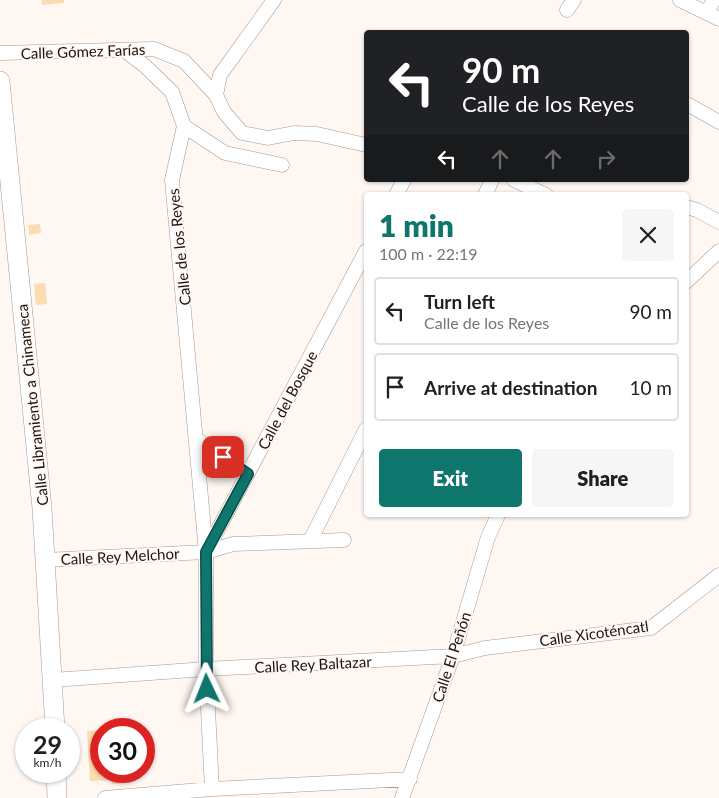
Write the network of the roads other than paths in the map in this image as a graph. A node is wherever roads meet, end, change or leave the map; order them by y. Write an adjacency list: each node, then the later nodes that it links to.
1 (274, 0): 8 (street)
2 (680, 0): 4 (street)
3 (714, 0): 4 (street)
4 (713, 16)
5 (124, 50): 6 (street, Calle Gómez Farías); 8 (street, Calle Gómez Farías); 11 (street)
6 (0, 53)
7 (0, 81): 28 (main road, Calle Libramiento a Chinameca)
8 (216, 95): 12 (street, Calle Gómez Farías)
9 (689, 105): 10 (street)
10 (719, 122)
11 (184, 126): 13 (street); 22 (street, Calle de los Reyes)
12 (364, 145)
13 (282, 165)
14 (518, 182): 15 (street)
15 (540, 192)
16 (689, 208): 17 (street)
17 (719, 222)
18 (719, 251): 20 (street)
19 (364, 255): 23 (street, Calle del Bosque)
20 (689, 279)
21 (364, 433): 26 (street)
22 (198, 440): 23 (street); 27 (street, Calle de los Reyes)
23 (248, 474): 27 (street, Calle del Bosque)
24 (497, 517): 30 (street, Calle El Peñón)
25 (344, 540): 26 (street, Calle Rey Melchor)
26 (310, 541): 27 (street, Calle Rey Melchor)
27 (206, 552): 28 (street, Calle Rey Melchor); 31 (street, Calle del Bosque)
28 (45, 560): 32 (main road, Calle Libramiento a Chinameca)
29 (719, 575): 30 (street, Calle Xicoténcatl)
30 (453, 656): 31 (street, Calle Rey Baltazar); 34 (street, Calle El Peñón)
31 (206, 669): 32 (street, Calle Rey Baltazar); 36 (street, Calle del Bosque)
32 (53, 680): 33 (main road, Calle Libramiento a Chinameca)
33 (55, 718)
34 (410, 779): 36 (street); 39 (street, Calle El Peñón)
35 (56, 783): 37 (main road)
36 (212, 789): 38 (street)
37 (57, 798)
38 (105, 798)
39 (402, 798)

